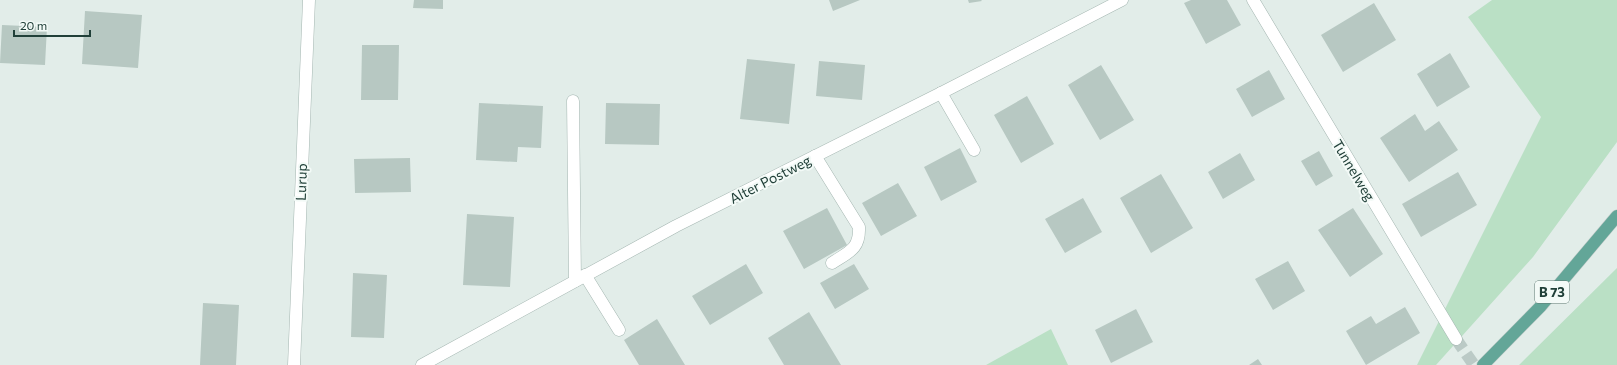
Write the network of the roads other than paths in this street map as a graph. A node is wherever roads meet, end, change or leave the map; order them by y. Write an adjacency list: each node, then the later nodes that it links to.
1 (309, 0): 13 (street, Lurup)
2 (1122, 0): 4 (street, Alter Postweg)
3 (1253, 0): 12 (street, Tunnelweg)
4 (941, 93): 6 (street); 7 (street, Alter Postweg)
5 (573, 101): 10 (street)
6 (974, 150)
7 (815, 156): 9 (street); 10 (street, Alter Postweg)
8 (1617, 216): 15 (main road, B 73)
9 (832, 263)
10 (580, 278): 11 (street); 14 (street, Alter Postweg)
11 (619, 330)
12 (1456, 338)
13 (294, 365)
14 (422, 365)
15 (1483, 365)

